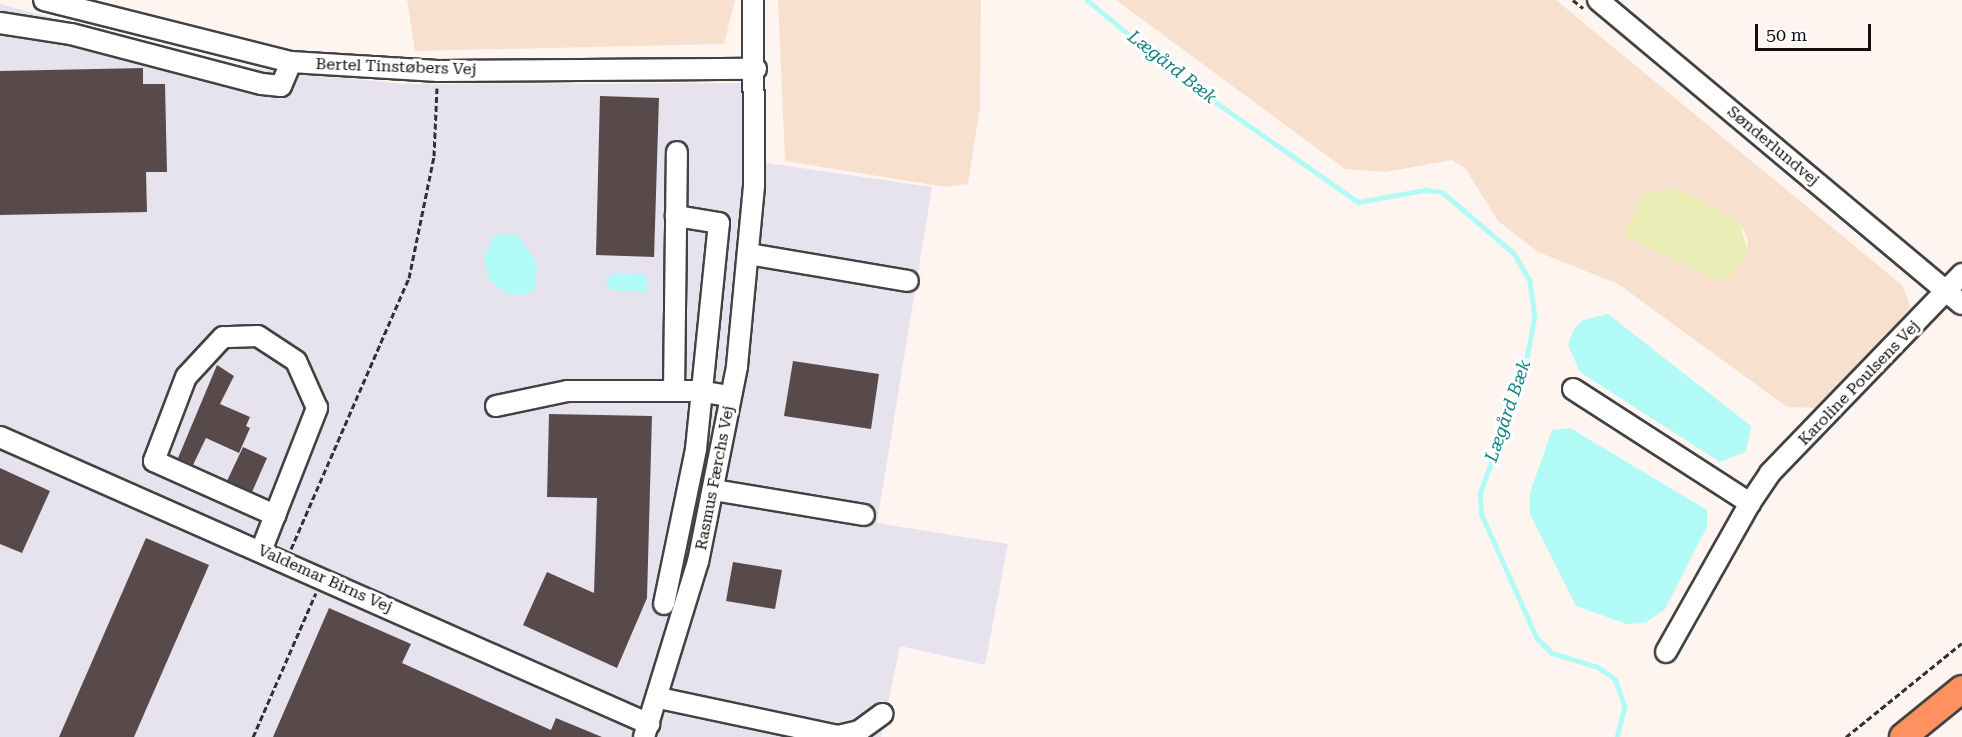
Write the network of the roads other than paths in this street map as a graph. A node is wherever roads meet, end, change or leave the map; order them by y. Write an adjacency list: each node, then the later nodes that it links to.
1 (44, 0): 5 (street, Bertel Tinstøbers Vej)
2 (753, 0): 6 (street, Rasmus Færchs Vej)
3 (1598, 0): 12 (street, Sønderlundvej)
4 (0, 23): 5 (street)
5 (291, 62): 6 (street, Bertel Tinstøbers Vej)
6 (756, 69): 9 (street, Rasmus Færchs Vej)
7 (677, 152): 8 (street)
8 (676, 216): 14 (street); 15 (street)
9 (749, 254): 11 (street); 16 (street, Rasmus Færchs Vej)
10 (1962, 274): 12 (street, Karoline Poulsens Vej)
11 (908, 281)
12 (1955, 298): 20 (street, Karoline Poulsens Vej)
13 (1573, 389): 20 (street)
14 (674, 391): 15 (street); 17 (street)
15 (698, 391): 16 (street); 24 (street)
16 (730, 396): 19 (street, Rasmus Færchs Vej)
17 (496, 406)
18 (0, 437): 23 (street, Valdemar Birns Vej)
19 (714, 490): 22 (street); 27 (street, Rasmus Færchs Vej)
20 (1750, 503): 25 (street, Karoline Poulsens Vej)
21 (275, 515): 21 (street); 23 (street)
22 (864, 515)
23 (261, 551): 29 (street, Valdemar Birns Vej)
24 (664, 604)
25 (1666, 652)
26 (1962, 689): 31 (main road)
27 (658, 698): 29 (street, Rasmus Færchs Vej); 30 (street)
28 (882, 714): 30 (street)
29 (647, 730)
30 (837, 736)
31 (1903, 737)

